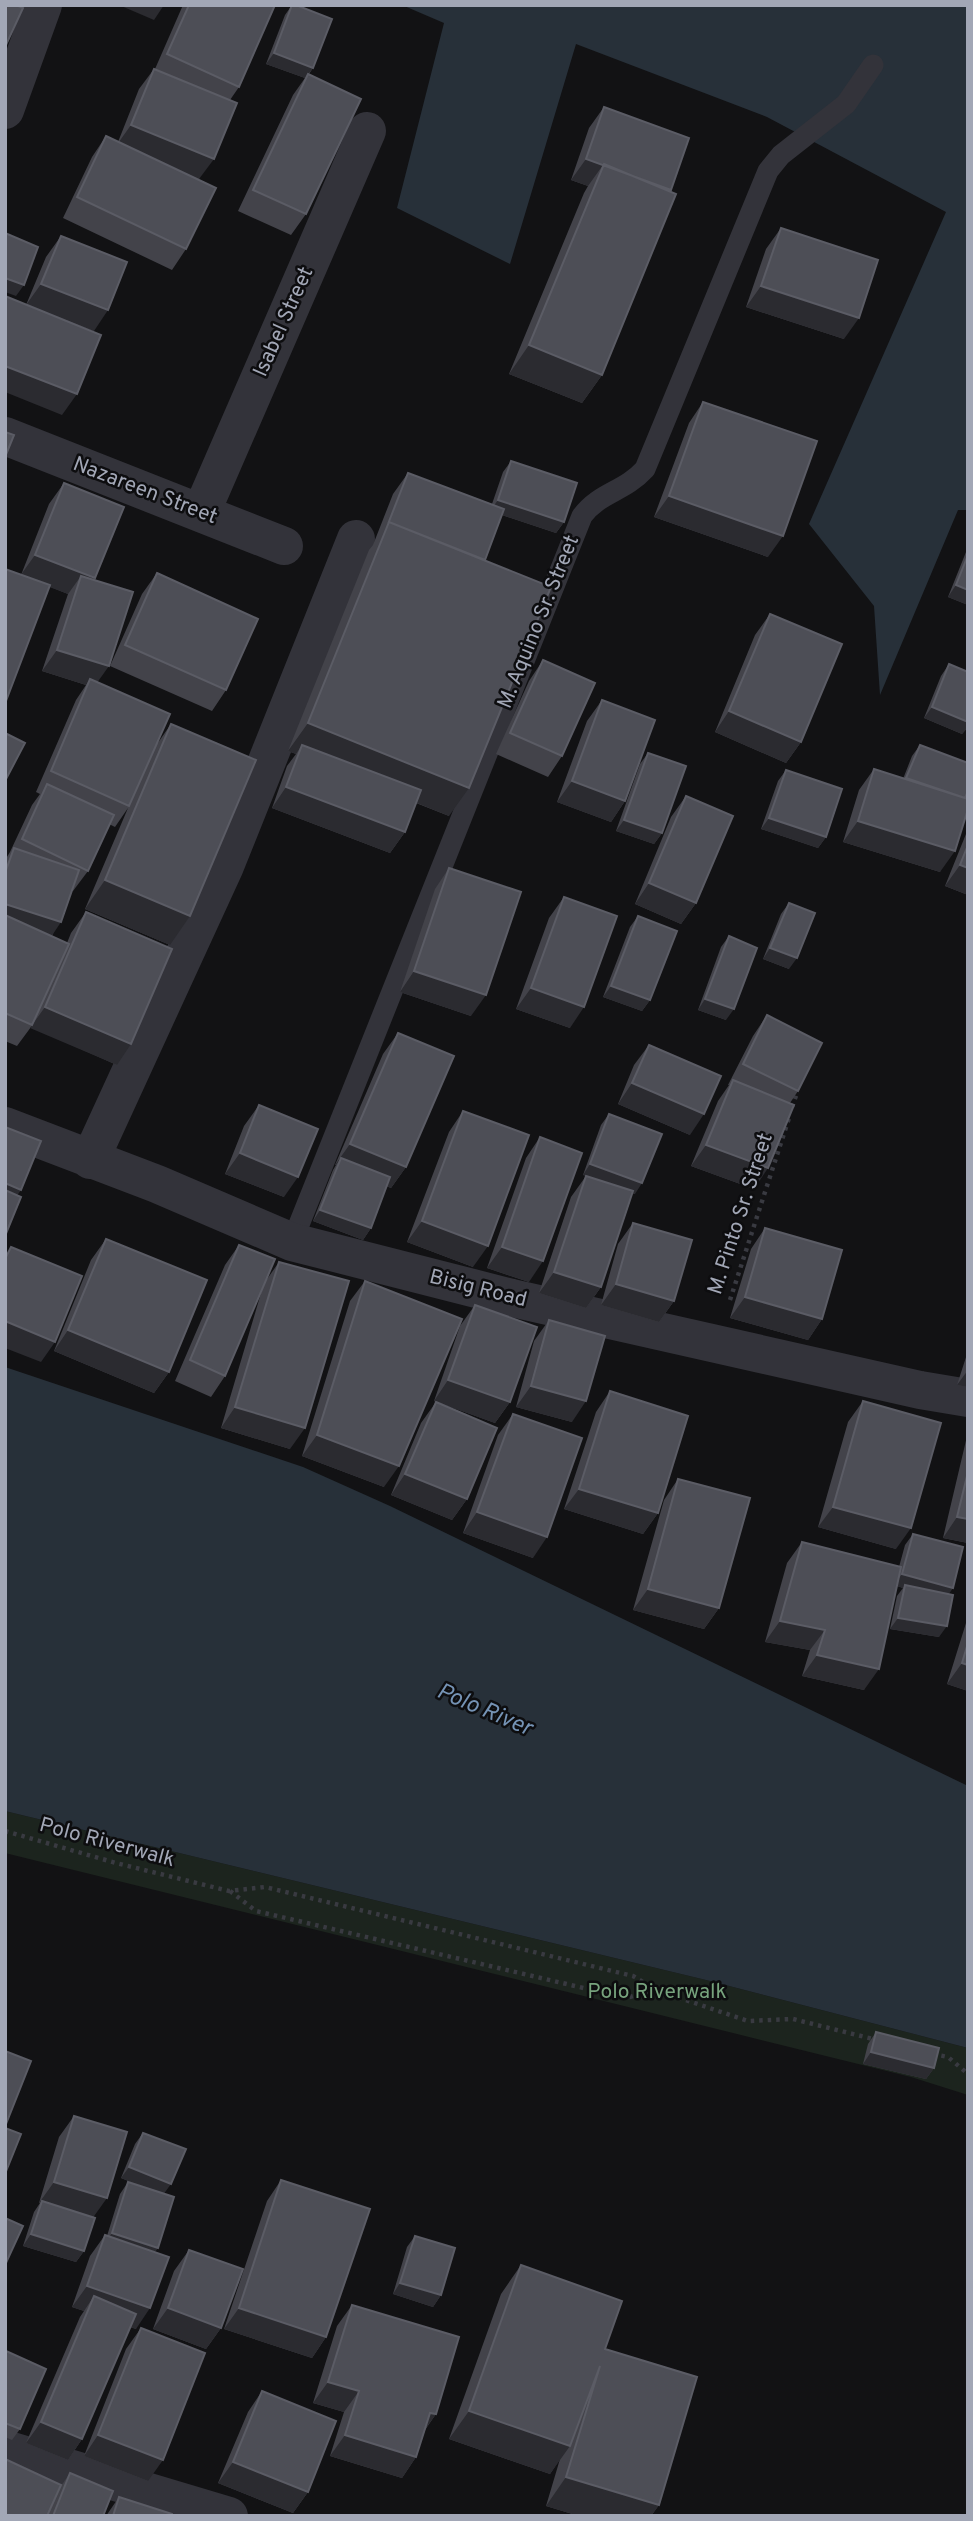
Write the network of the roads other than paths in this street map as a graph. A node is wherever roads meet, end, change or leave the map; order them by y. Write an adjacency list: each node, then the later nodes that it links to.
1 (43, 5): 3 (street)
2 (873, 65): 11 (lane, M. Aquino Sr. Street)
3 (5, 110)
4 (367, 131): 6 (street, Isabel Street)
5 (5, 436): 6 (street, Nazareen Street)
6 (201, 513): 8 (street, Nazareen Street)
7 (356, 539): 10 (street)
8 (284, 545)
9 (5, 1126): 10 (street, Bisig Road)
10 (90, 1160): 11 (street, Bisig Road)
11 (292, 1242): 12 (street, Bisig Road)
12 (968, 1398)
13 (5, 2449): 14 (street)
14 (229, 2516)

